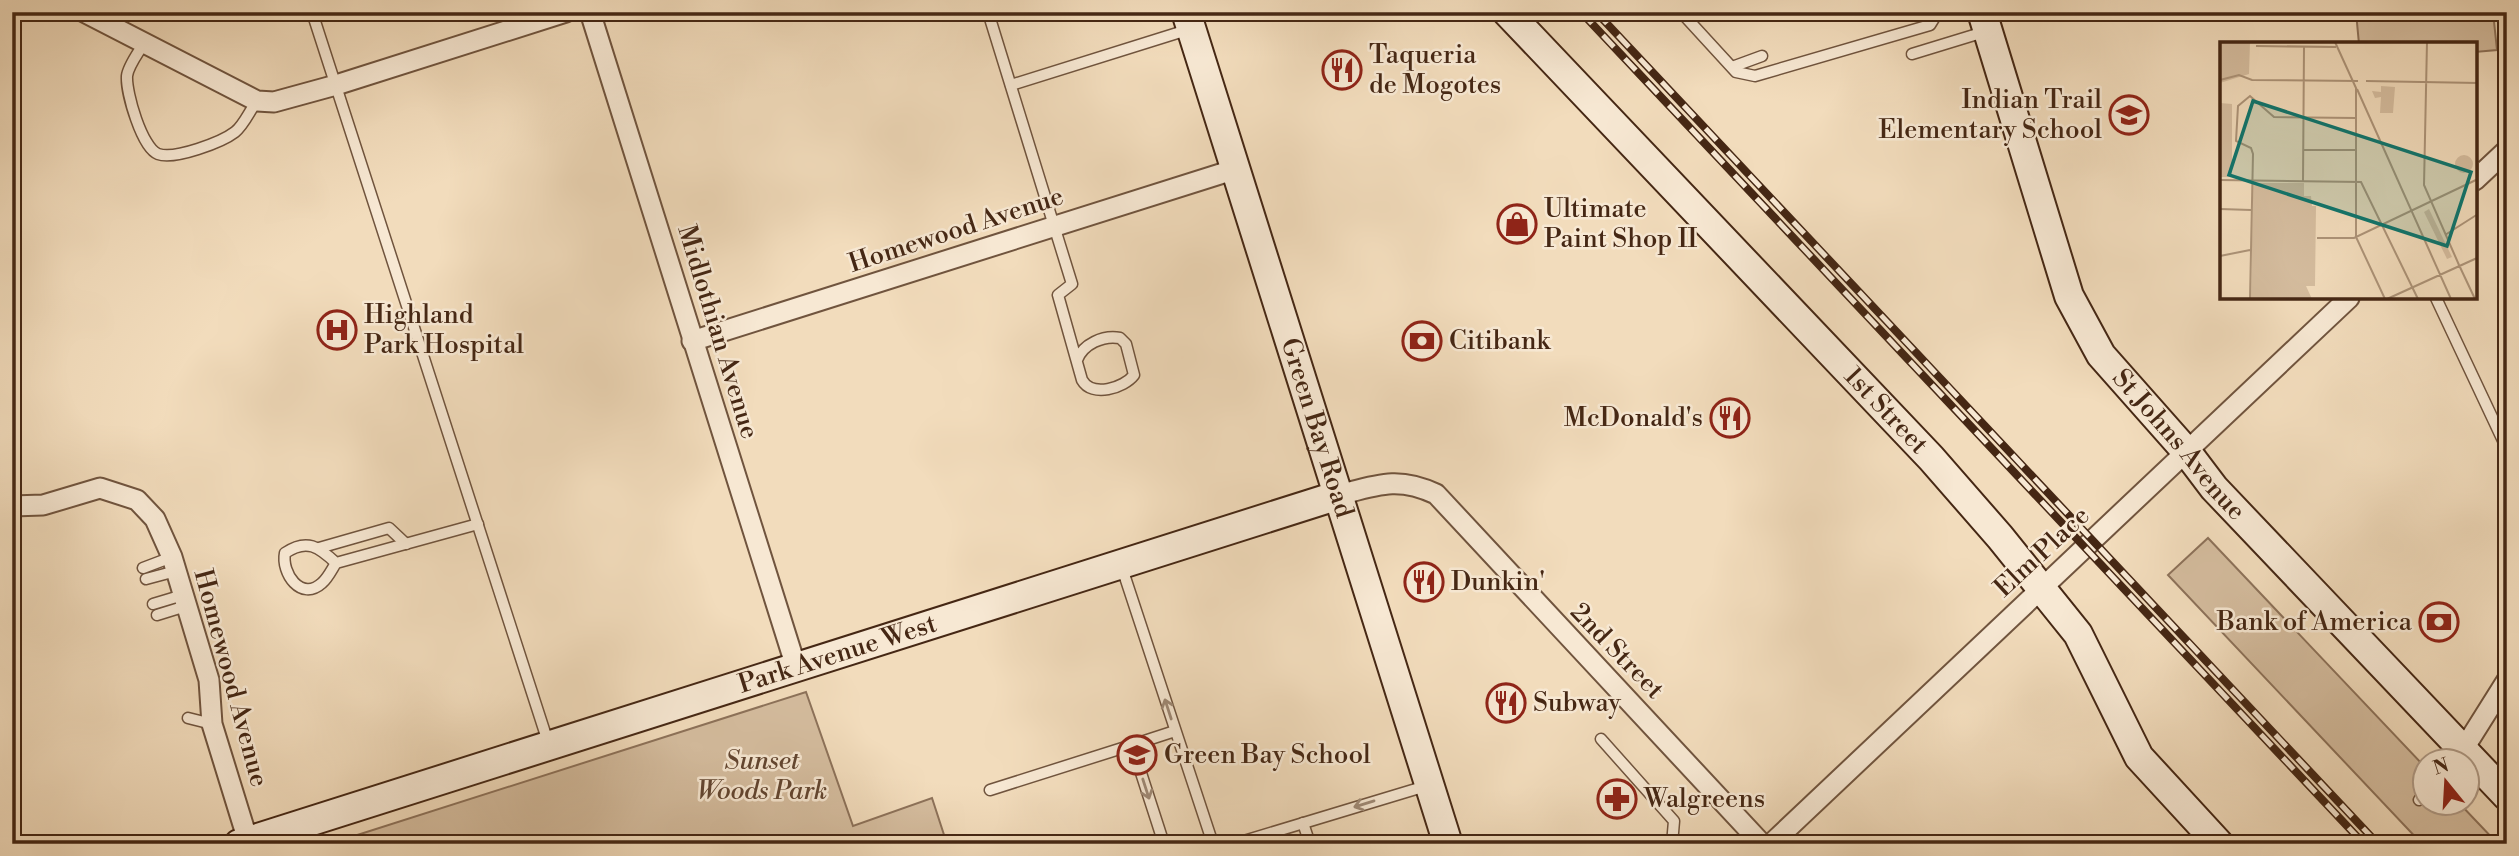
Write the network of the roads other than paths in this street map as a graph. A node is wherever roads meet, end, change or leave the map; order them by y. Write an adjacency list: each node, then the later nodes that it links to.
1 (85, 12): 11 (street)
2 (312, 12): 15 (lane)
3 (566, 12): 15 (street)
4 (590, 12): 24 (street, Midlothian Avenue)
5 (988, 12): 16 (lane)
6 (1507, 12): 39 (street, 1st Street)
7 (1681, 12): 14 (lane)
8 (1938, 12): 14 (lane)
9 (1189, 20): 16 (lane); 19 (street, Green Bay Road)
10 (1985, 22): 12 (lane); 27 (street, St Johns Avenue)
11 (144, 43): 17 (street); 17 (lane)
12 (1912, 54)
13 (1762, 56): 14 (lane)
14 (1732, 67)
15 (336, 85): 17 (street); 31 (lane)
16 (1011, 85): 21 (lane)
17 (265, 101)
18 (2507, 150): 20 (street)
19 (1236, 169): 21 (street, Homewood Avenue); 29 (street, Green Bay Road)
20 (2477, 178)
21 (1055, 226): 24 (street, Homewood Avenue); 25 (lane)
22 (2348, 299): 27 (street, Elm Place)
23 (2436, 299): 26 (lane)
24 (692, 341): 43 (street, Midlothian Avenue)
25 (1077, 360): 25 (lane)
26 (2507, 449)
27 (2186, 451): 39 (street, Elm Place); 51 (street, St Johns Avenue)
28 (1436, 494): 29 (street, Park Avenue West); 65 (street, 2nd Street)
29 (1339, 495): 36 (street, Park Avenue West); 54 (street, Green Bay Road)
30 (12, 506): 35 (street, Homewood Avenue)
31 (478, 524): 32 (lane); 50 (lane)
32 (406, 544): 33 (lane); 34 (lane)
33 (319, 548): 34 (lane); 34 (lane)
34 (336, 563)
35 (174, 564): 37 (lane); 38 (lane); 40 (street, Homewood Avenue)
36 (1121, 565): 43 (street, Park Avenue West); 47 (lane, one-way to 36)
37 (143, 568)
38 (146, 579)
39 (2042, 588): 66 (street, Elm Place); 67 (street, 1st Street)
40 (185, 600): 41 (lane); 42 (lane); 46 (street, Homewood Avenue)
41 (153, 604)
42 (157, 615)
43 (796, 667): 50 (street, Park Avenue West)
44 (2507, 680): 52 (street)
45 (188, 718): 46 (lane)
46 (212, 724): 58 (street, Homewood Avenue)
47 (1175, 731): 49 (lane); 60 (lane)
48 (1601, 739): 64 (lane)
49 (1132, 745): 55 (lane); 59 (lane, one-way to 59)
50 (550, 746): 58 (street, Park Avenue West)
51 (2451, 748)
52 (2463, 748)
53 (2480, 774): 56 (street, St Johns Avenue)
54 (1430, 785): 57 (lane, one-way to 57); 63 (street, Green Bay Road)
55 (990, 790)
56 (2507, 796)
57 (1303, 823): 61 (lane); 62 (lane)
58 (246, 843)
59 (1164, 844)
60 (1213, 844)
61 (1234, 844)
62 (1310, 844)
63 (1448, 844)
64 (1672, 844)
65 (1762, 844)
66 (1771, 844)
67 (2219, 844)

